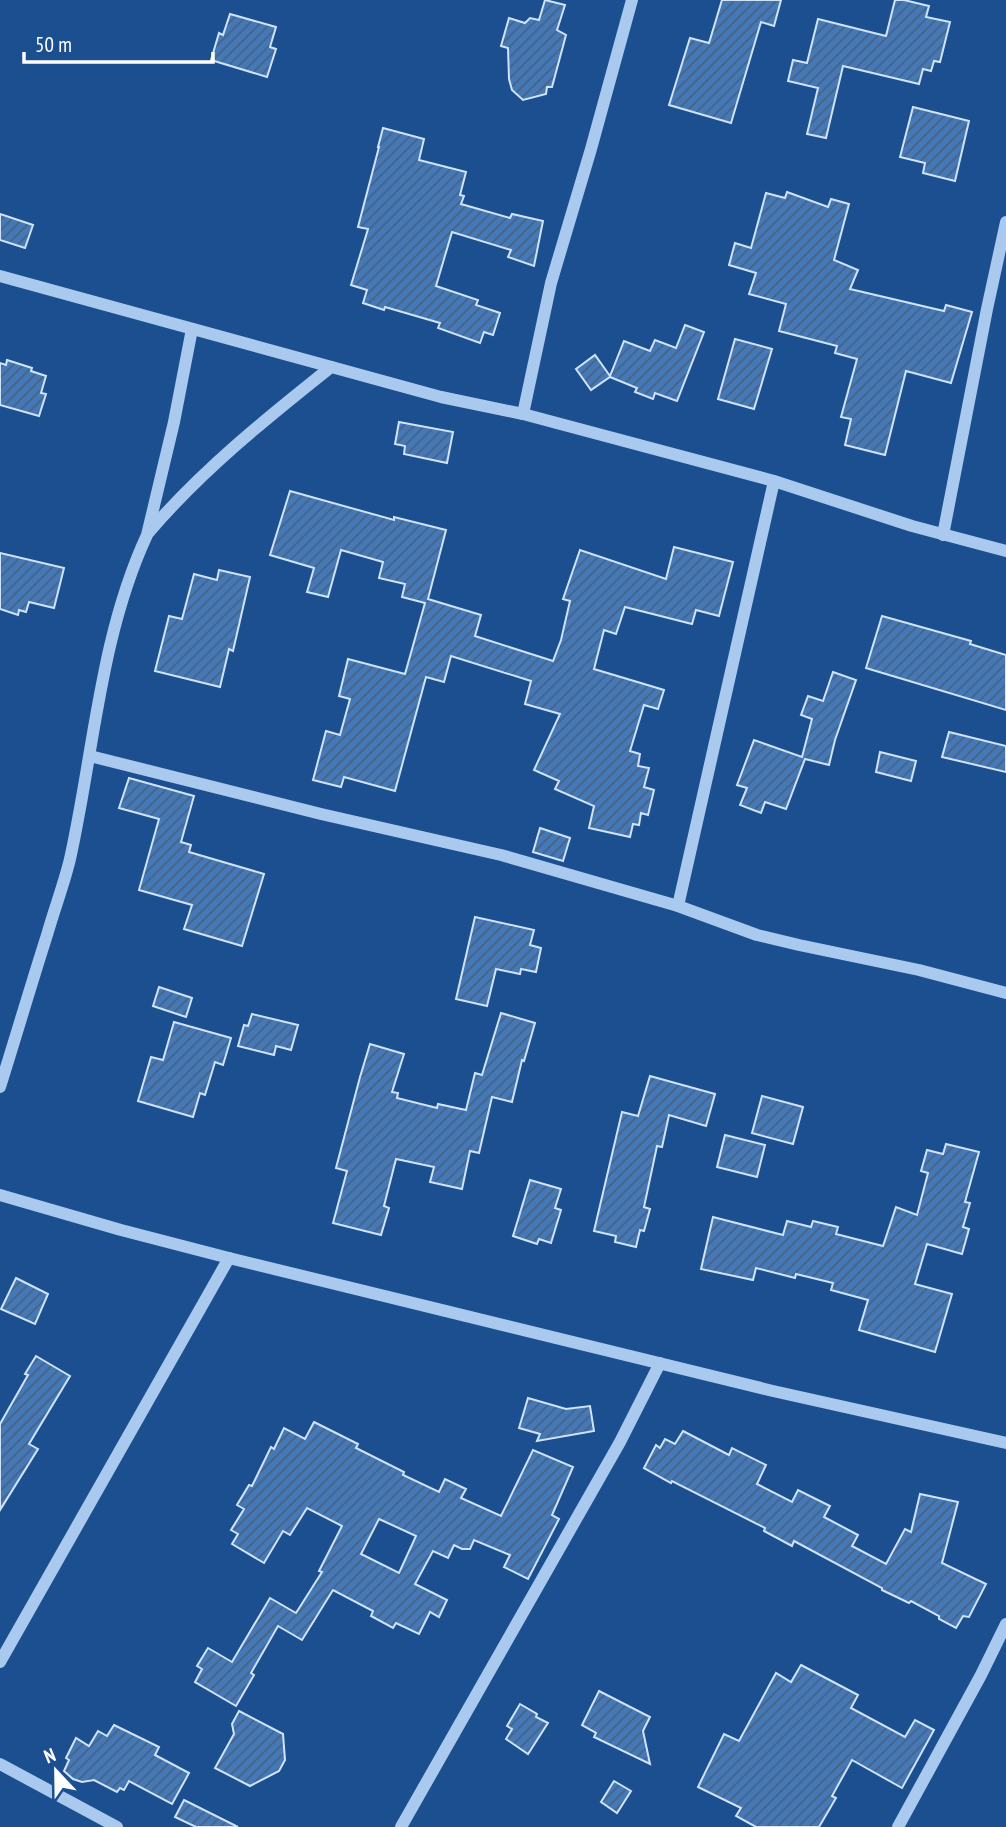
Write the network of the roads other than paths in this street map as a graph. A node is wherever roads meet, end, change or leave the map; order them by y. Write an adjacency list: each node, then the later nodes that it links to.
1 (632, 0): 6 (street)
2 (1006, 222): 9 (street)
3 (0, 276): 4 (street)
4 (192, 329): 5 (street); 8 (street)
5 (331, 367): 6 (street); 8 (street)
6 (523, 414): 7 (street)
7 (774, 481): 9 (street); 12 (street)
8 (147, 535): 11 (street)
9 (943, 535): 10 (street)
10 (1006, 551)
11 (90, 756): 12 (street); 14 (street)
12 (678, 906): 13 (street)
13 (1006, 993)
14 (0, 1087)
15 (0, 1195): 16 (street)
16 (229, 1258): 17 (street); 20 (street)
17 (660, 1363): 18 (street); 23 (street)
18 (1006, 1443)
19 (1006, 1624): 24 (street)
20 (0, 1662)
21 (0, 1764): 22 (street)
22 (117, 1827)
23 (401, 1827)
24 (898, 1827)

